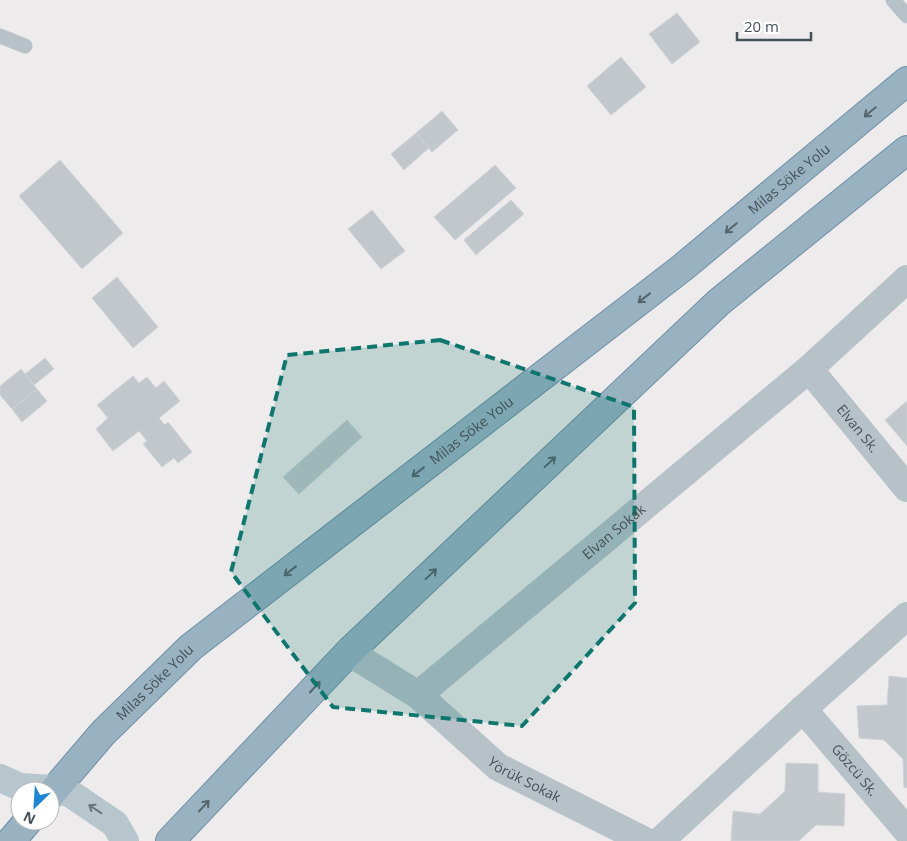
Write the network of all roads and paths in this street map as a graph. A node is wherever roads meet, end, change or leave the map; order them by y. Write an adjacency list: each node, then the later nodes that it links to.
1 (893, 0): 2 (lane)
2 (907, 16)
3 (0, 36): 4 (lane)
4 (25, 46)
5 (907, 81): 14 (highway, Milas Söke Yolu, one-way to 14)
6 (907, 150): 11 (highway, one-way to 6)
7 (907, 280): 8 (street, Elvan Sokak)
8 (809, 369): 9 (street, Elvan Sk.); 12 (street, Elvan Sokak)
9 (907, 488)
10 (907, 616): 13 (street)
11 (349, 652): 12 (street, Yörük Sokak); 20 (highway, one-way to 11)
12 (418, 695): 21 (street, Yörük Sokak)
13 (803, 709): 17 (street, Gözcü Sk.); 22 (street)
14 (60, 783)
15 (60, 793): 19 (main road, one-way to 15)
16 (20, 831): 18 (highway)
17 (907, 831)
18 (11, 841)
19 (125, 841)
20 (170, 841)
21 (645, 841)
22 (660, 841)

